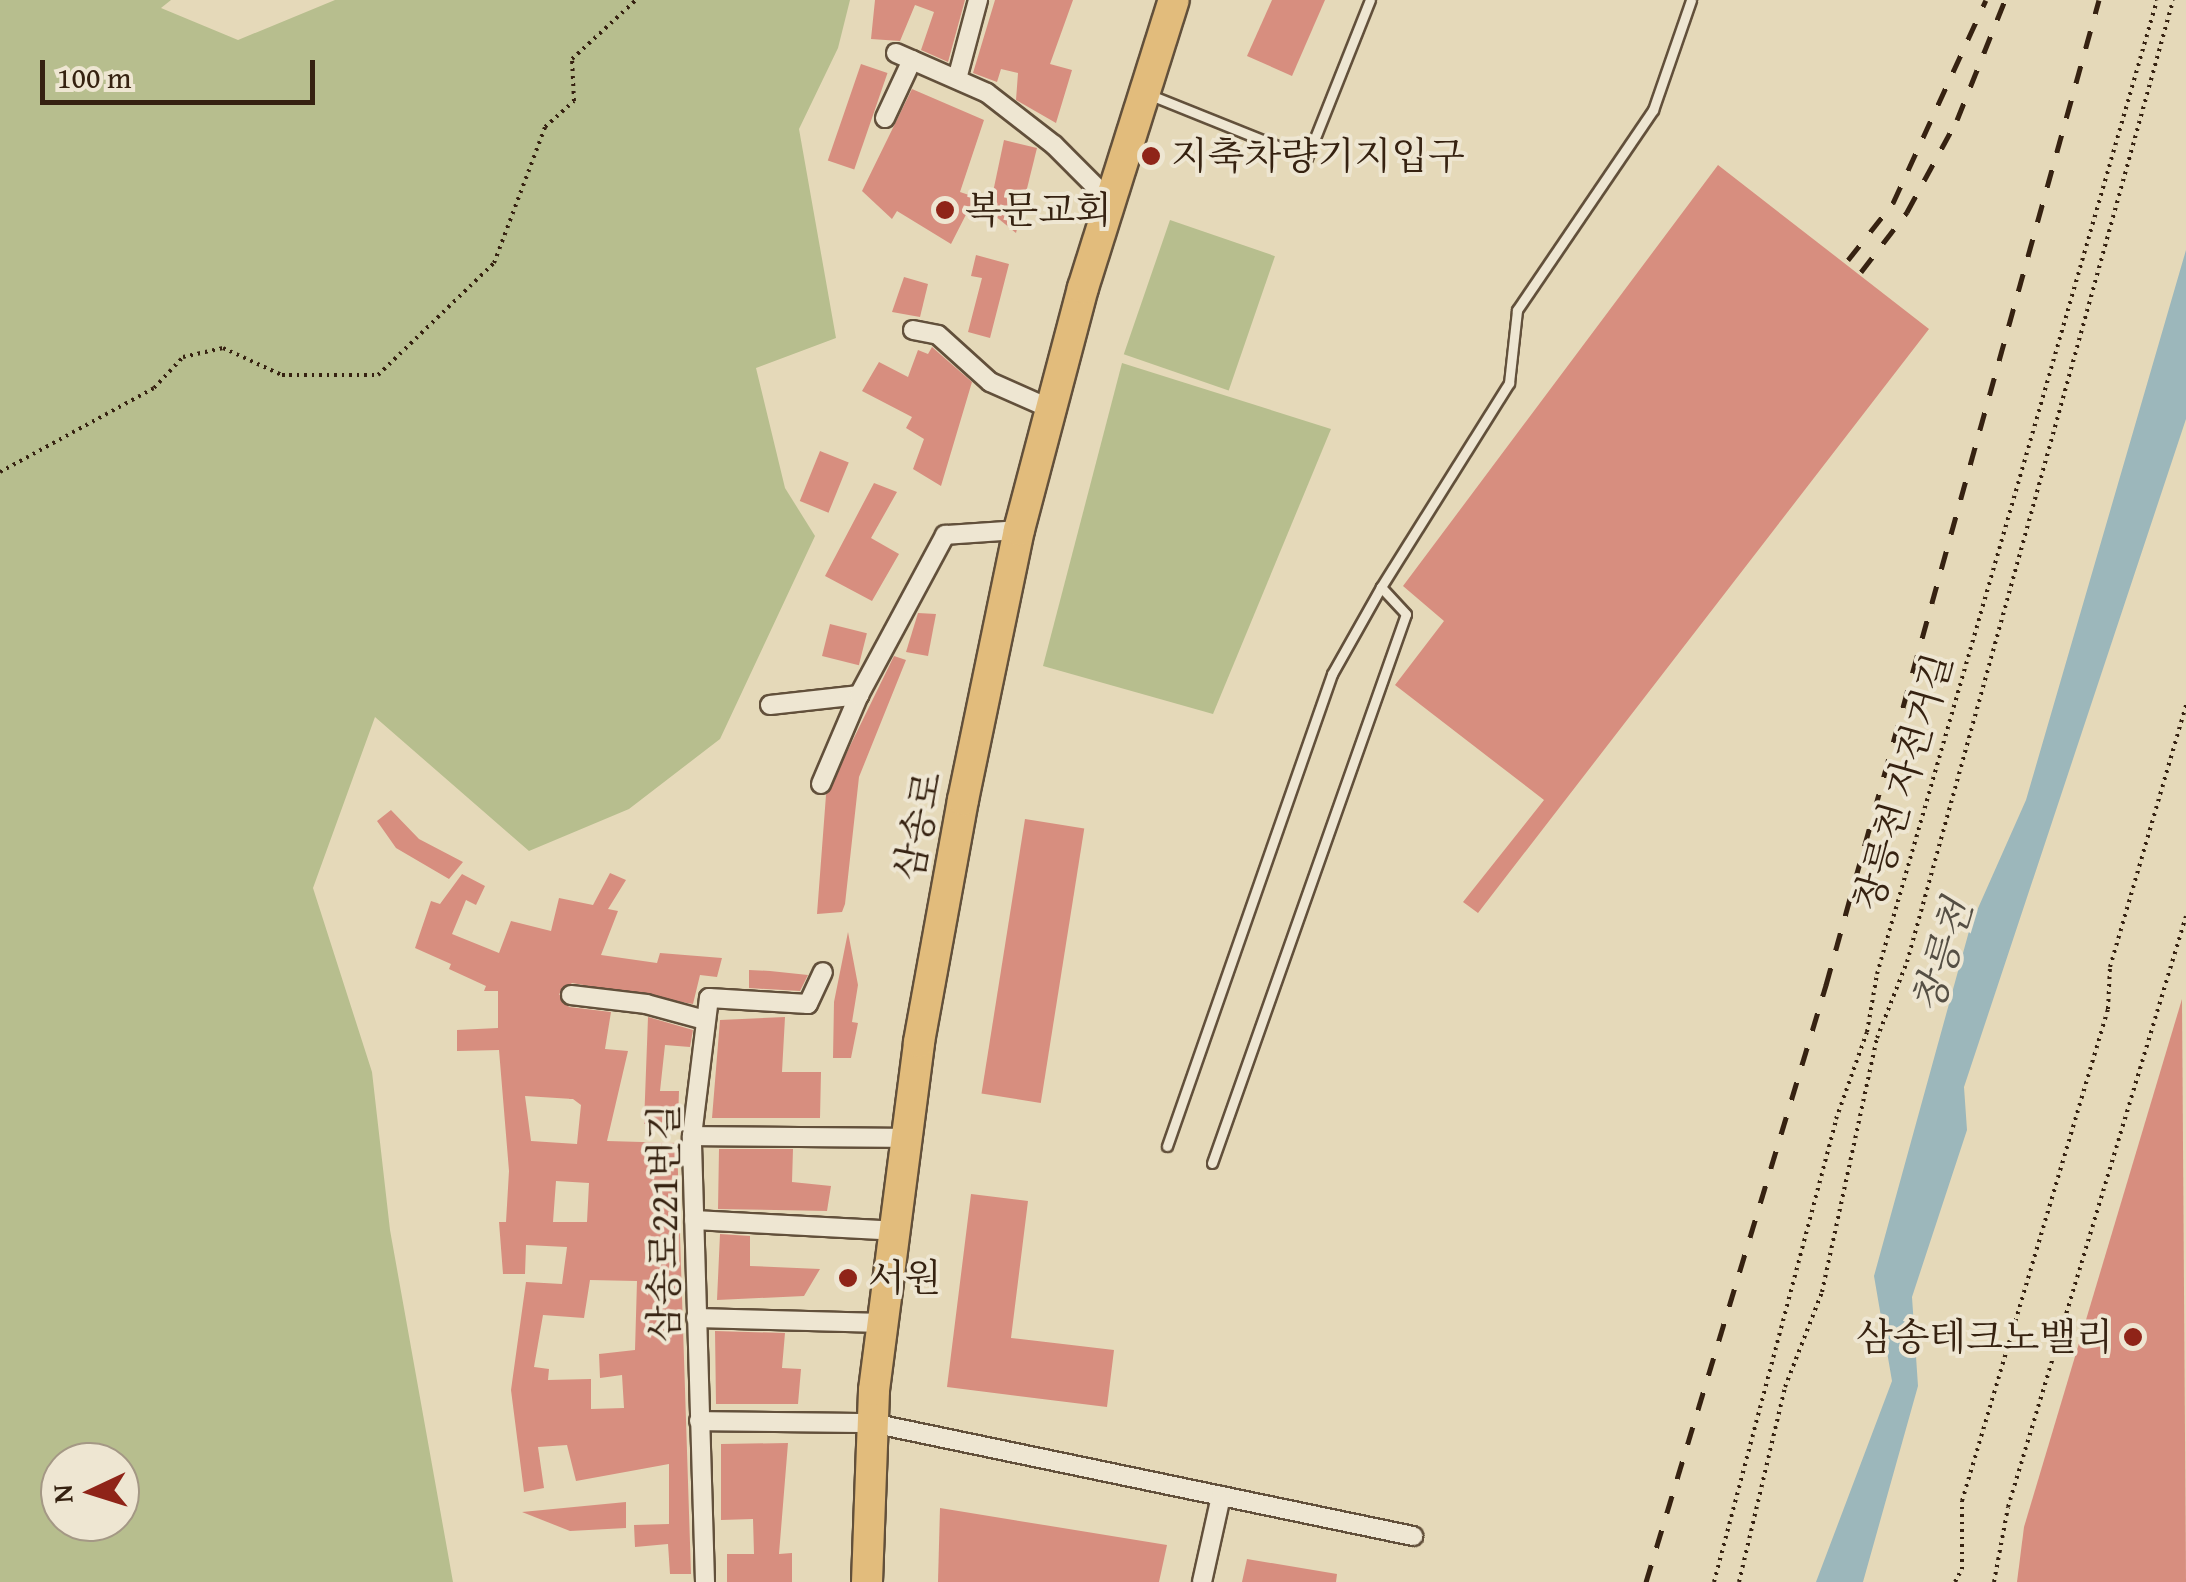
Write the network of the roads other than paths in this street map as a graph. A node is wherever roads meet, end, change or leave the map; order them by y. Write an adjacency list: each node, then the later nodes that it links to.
1 (978, 0): 5 (street)
2 (1174, 0): 6 (main road, 삼송로)
3 (1370, 0): 6 (lane)
4 (1691, 0): 12 (lane)
5 (957, 79): 7 (street); 8 (street)
6 (1145, 93): 8 (main road, 삼송로)
7 (886, 118)
8 (1109, 200): 10 (main road, 삼송로)
9 (913, 330): 10 (street)
10 (1051, 409): 11 (main road, 삼송로)
11 (1019, 530): 13 (street); 20 (main road, 삼송로)
12 (1381, 587): 21 (lane); 22 (lane)
13 (859, 695): 14 (street); 15 (street)
14 (770, 705)
15 (821, 784)
16 (822, 972): 18 (street)
17 (571, 994): 18 (street)
18 (705, 1020): 19 (street, 삼송로221번길)
19 (692, 1136): 20 (street); 23 (street, 삼송로221번길)
20 (907, 1138): 24 (main road, 삼송로)
21 (1166, 1146)
22 (1212, 1164)
23 (694, 1220): 24 (street); 25 (street, 삼송로221번길)
24 (894, 1231): 26 (main road, 삼송로)
25 (696, 1318): 26 (street); 27 (street, 삼송로221번길)
26 (883, 1323): 28 (main road, 삼송로)
27 (698, 1421): 28 (street); 31 (street, 삼송로221번길)
28 (872, 1422): 29 (street); 32 (main road, 삼송로)
29 (1221, 1496): 30 (street); 33 (street)
30 (1413, 1536)
31 (705, 1582)
32 (867, 1582)
33 (1202, 1582)

